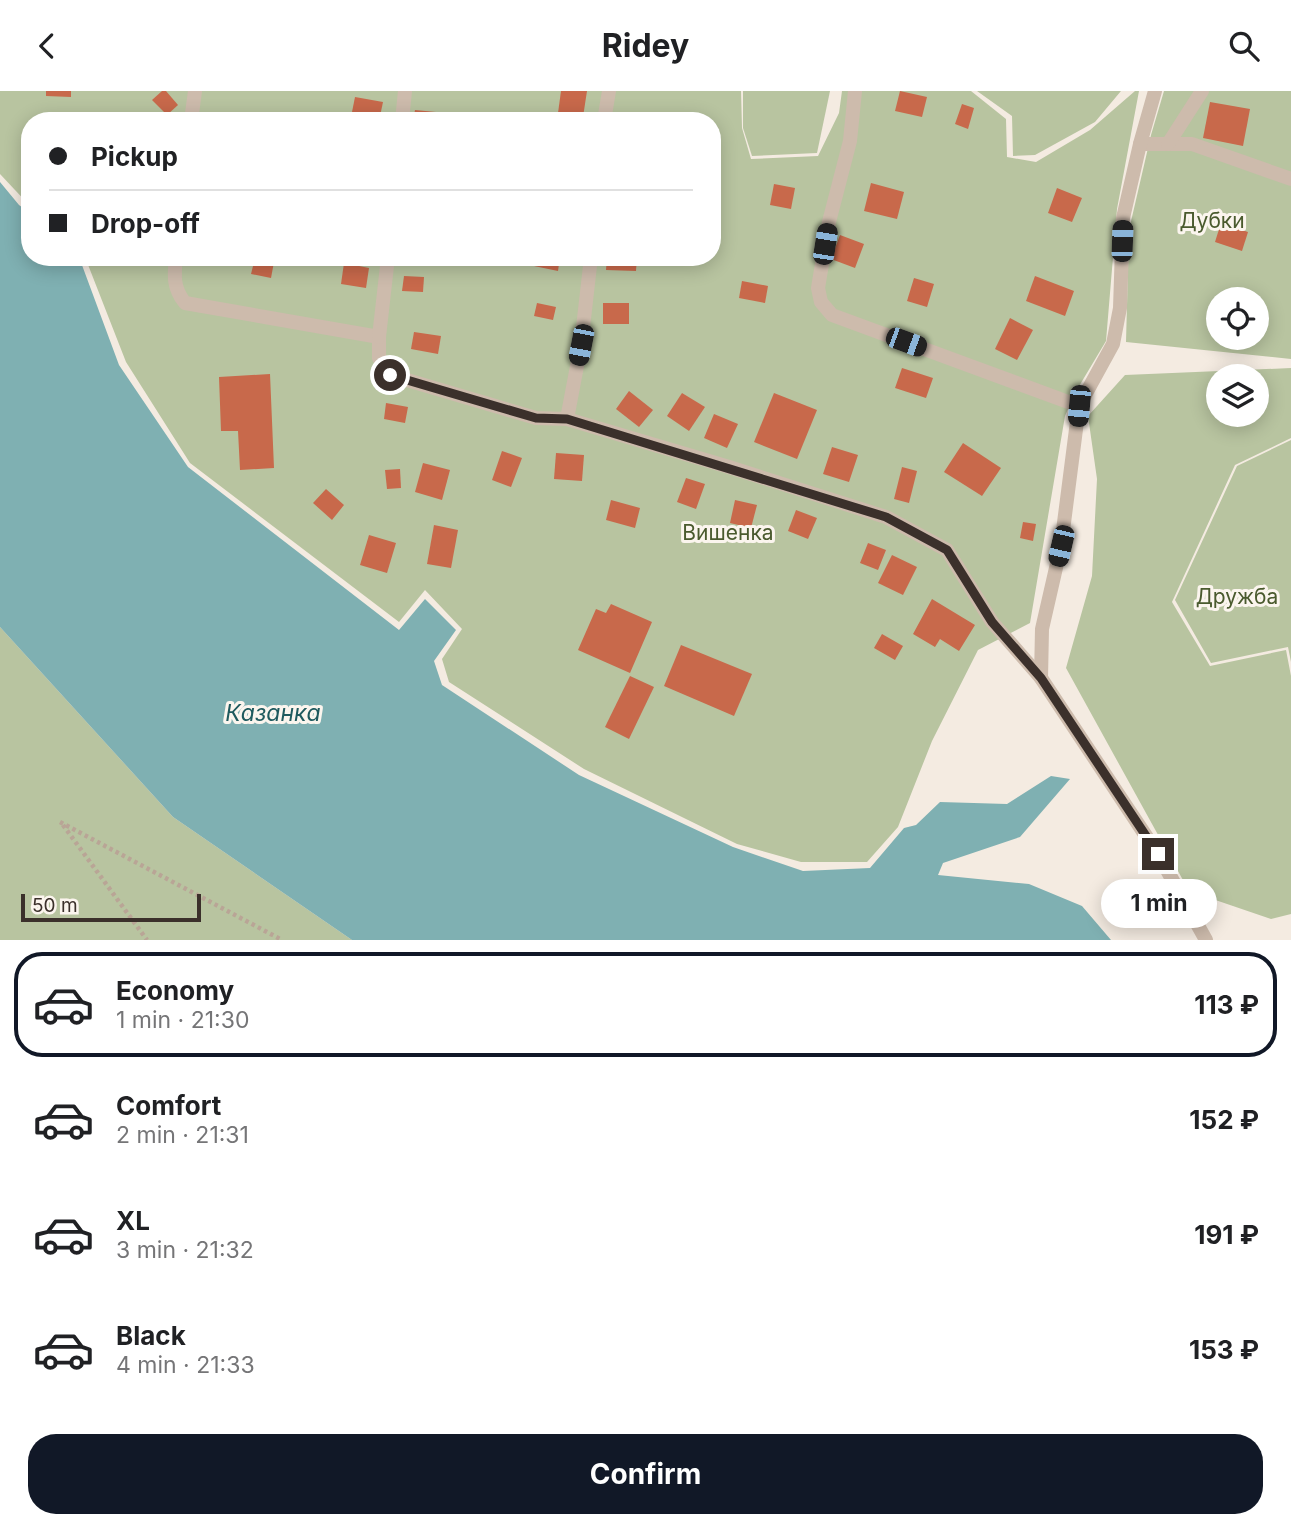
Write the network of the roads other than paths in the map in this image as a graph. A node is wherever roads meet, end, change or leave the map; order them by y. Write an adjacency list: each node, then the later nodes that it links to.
1 (195, 91): 7 (lane)
2 (405, 91): 8 (lane)
3 (609, 91): 9 (lane)
4 (855, 91): 17 (lane)
5 (1155, 91): 10 (lane)
6 (1202, 91): 11 (lane)
7 (192, 112)
8 (403, 112)
9 (606, 112)
10 (1140, 144): 11 (lane); 17 (lane)
11 (1168, 144): 12 (lane)
12 (1291, 179)
13 (175, 266): 16 (lane)
14 (387, 266): 16 (lane)
15 (590, 266): 18 (lane)
16 (379, 337): 18 (lane)
17 (1079, 406): 19 (lane)
18 (567, 419): 19 (lane)
19 (1041, 678): 20 (lane)
20 (1206, 940)

